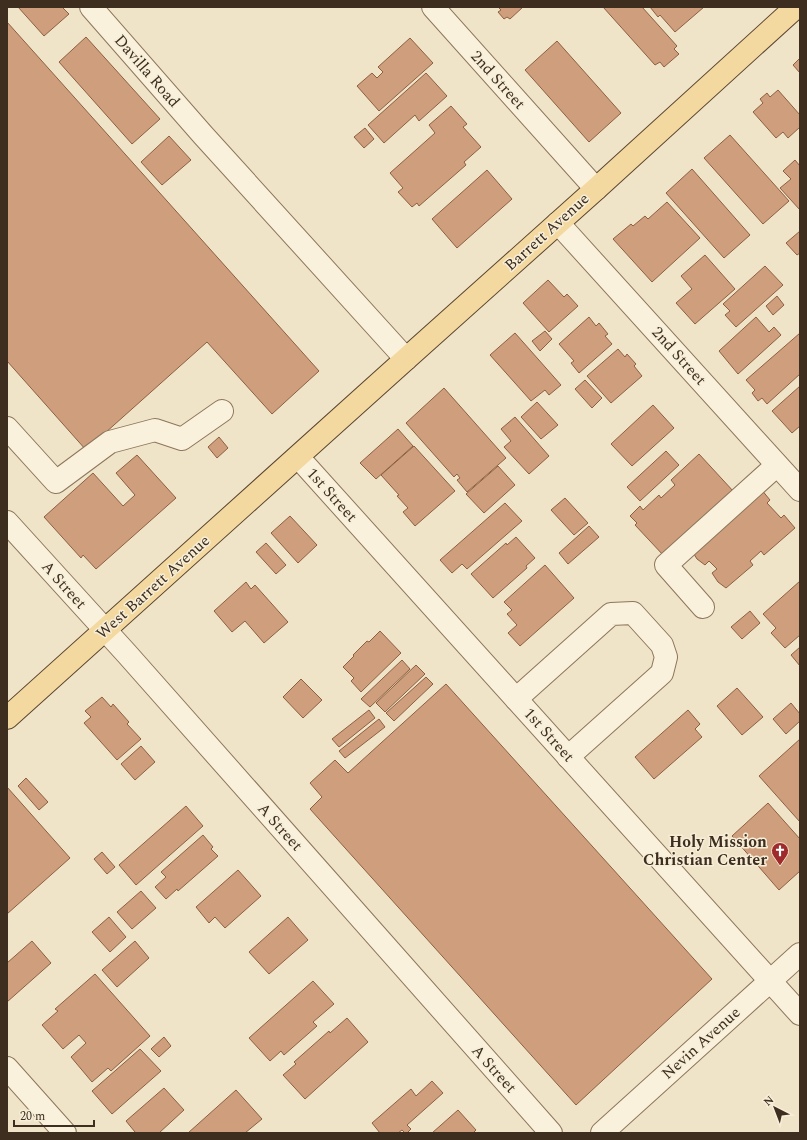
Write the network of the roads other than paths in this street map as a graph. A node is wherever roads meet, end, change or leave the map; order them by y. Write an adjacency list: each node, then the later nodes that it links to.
1 (91, 7): 6 (street, Davilla Road)
2 (433, 7): 4 (street, 2nd Street)
3 (796, 7): 4 (main road, Barrett Avenue)
4 (596, 189): 5 (main road, Barrett Avenue)
5 (558, 223): 6 (main road, Barrett Avenue); 10 (street, 2nd Street)
6 (406, 359): 9 (main road, Barrett Avenue)
7 (222, 411): 8 (street)
8 (7, 428)
9 (298, 456): 14 (main road, West Barrett Avenue); 15 (street, 1st Street)
10 (777, 465): 11 (street, 2nd Street); 13 (street)
11 (800, 490)
12 (7, 522): 14 (street, A Street)
13 (703, 607)
14 (105, 630): 16 (main road, West Barrett Avenue); 24 (street, A Street)
15 (516, 699): 17 (street, 1st Street); 17 (street)
16 (7, 718)
17 (568, 757): 19 (street, 1st Street)
18 (800, 954): 19 (street, Nevin Avenue)
19 (770, 981): 20 (street, 1st Street); 22 (street, Nevin Avenue)
20 (800, 1014)
21 (7, 1068): 23 (street)
22 (609, 1131)
23 (65, 1133)
24 (551, 1133)

